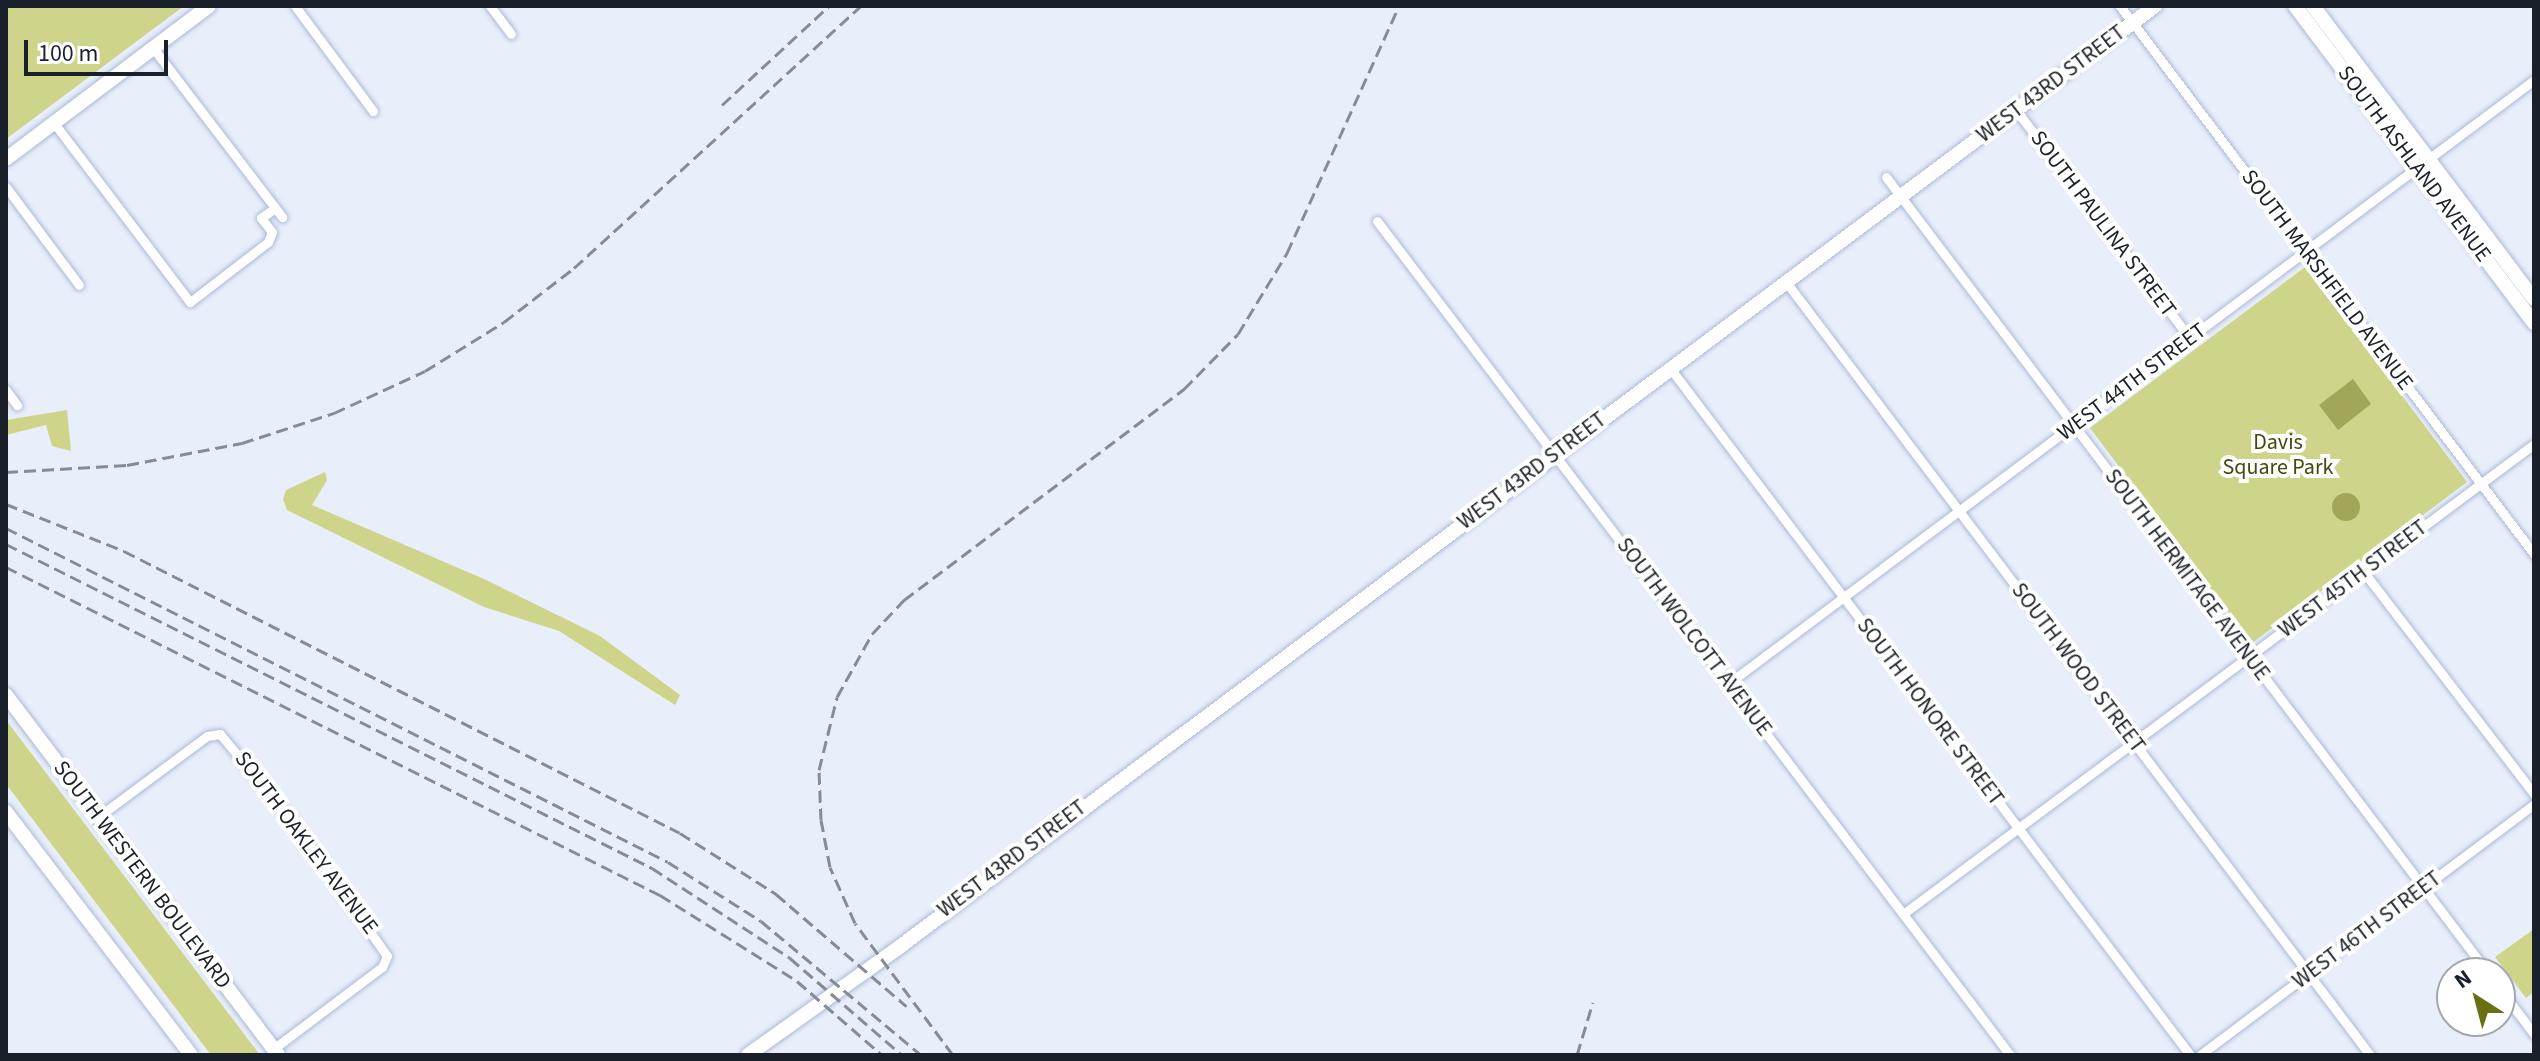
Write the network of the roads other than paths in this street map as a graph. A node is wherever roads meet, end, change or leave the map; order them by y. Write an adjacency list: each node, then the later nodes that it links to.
1 (209, 6): 10 (street)
2 (295, 6): 13 (street)
3 (490, 6): 9 (street)
4 (2120, 6): 8 (street, SOUTH MARSHFIELD AVENUE)
5 (2155, 6): 8 (street, WEST 43RD STREET)
6 (2295, 6): 16 (street, SOUTH ASHLAND AVENUE)
7 (2313, 6): 16 (street, SOUTH ASHLAND AVENUE)
8 (2132, 23): 12 (street, WEST 43RD STREET); 23 (street, SOUTH MARSHFIELD AVENUE)
9 (511, 34)
10 (153, 48): 14 (street); 20 (street)
11 (2534, 80): 16 (street, WEST 44TH STREET)
12 (2016, 110): 19 (street, WEST 43RD STREET); 28 (street, SOUTH PAULINA STREET)
13 (373, 111)
14 (54, 123): 15 (street); 20 (street)
15 (6, 159)
16 (2423, 164): 23 (street, WEST 44TH STREET); 26 (street, SOUTH ASHLAND AVENUE); 27 (street, SOUTH ASHLAND AVENUE)
17 (1886, 177): 19 (street, SOUTH HERMITAGE AVENUE)
18 (6, 187): 25 (street)
19 (1901, 196): 24 (street, WEST 43RD STREET); 32 (street, SOUTH HERMITAGE AVENUE)
20 (275, 208): 21 (street)
21 (282, 217)
22 (1377, 221): 34 (street, SOUTH WOLCOTT AVENUE)
23 (2305, 252): 28 (street, WEST 44TH STREET); 35 (street, SOUTH MARSHFIELD AVENUE)
24 (1786, 282): 29 (street, WEST 43RD STREET); 36 (street, SOUTH WOOD STREET)
25 (79, 285)
26 (2534, 299)
27 (2534, 323)
28 (2190, 338): 32 (street, WEST 44TH STREET)
29 (1670, 368): 34 (street, WEST 43RD STREET); 39 (street, SOUTH HONORE STREET)
30 (6, 390): 31 (street)
31 (17, 405)
32 (2074, 425): 36 (street, WEST 44TH STREET); 40 (street, SOUTH HERMITAGE AVENUE)
33 (2534, 444): 35 (street, WEST 45TH STREET)
34 (1555, 454): 41 (street, SOUTH WOLCOTT AVENUE); 57 (street, WEST 43RD STREET)
35 (2481, 484): 37 (street, SOUTH MARSHFIELD AVENUE); 38 (street, WEST 45TH STREET)
36 (1959, 511): 39 (street, WEST 44TH STREET); 43 (street, SOUTH WOOD STREET)
37 (2534, 554)
38 (2363, 571): 40 (street, WEST 45TH STREET); 44 (street)
39 (1843, 597): 41 (street, WEST 44TH STREET); 48 (street, SOUTH HONORE STREET)
40 (2249, 656): 43 (street, WEST 45TH STREET); 49 (street, SOUTH HERMITAGE AVENUE)
41 (1729, 683): 50 (street, SOUTH WOLCOTT AVENUE)
42 (6, 695): 47 (street, SOUTH WESTERN BOULEVARD)
43 (2134, 742): 48 (street, WEST 45TH STREET); 52 (street, SOUTH WOOD STREET)
44 (2534, 794)
45 (2534, 804): 49 (street, WEST 46TH STREET)
46 (6, 812): 56 (street)
47 (98, 817): 55 (street, SOUTH WESTERN BOULEVARD); 55 (street, SOUTH OAKLEY AVENUE)
48 (2018, 828): 50 (street, WEST 45TH STREET); 59 (street, SOUTH HONORE STREET)
49 (2423, 887): 51 (street, SOUTH HERMITAGE AVENUE); 52 (street, WEST 46TH STREET)
50 (1903, 914): 58 (street, SOUTH WOLCOTT AVENUE)
51 (2476, 957)
52 (2309, 973): 60 (street, WEST 46TH STREET); 61 (street, SOUTH WOOD STREET)
53 (2516, 1010): 54 (street)
54 (2534, 1034)
55 (276, 1052)
56 (191, 1055)
57 (748, 1055)
58 (2010, 1055)
59 (2190, 1055)
60 (2200, 1055)
61 (2370, 1055)

